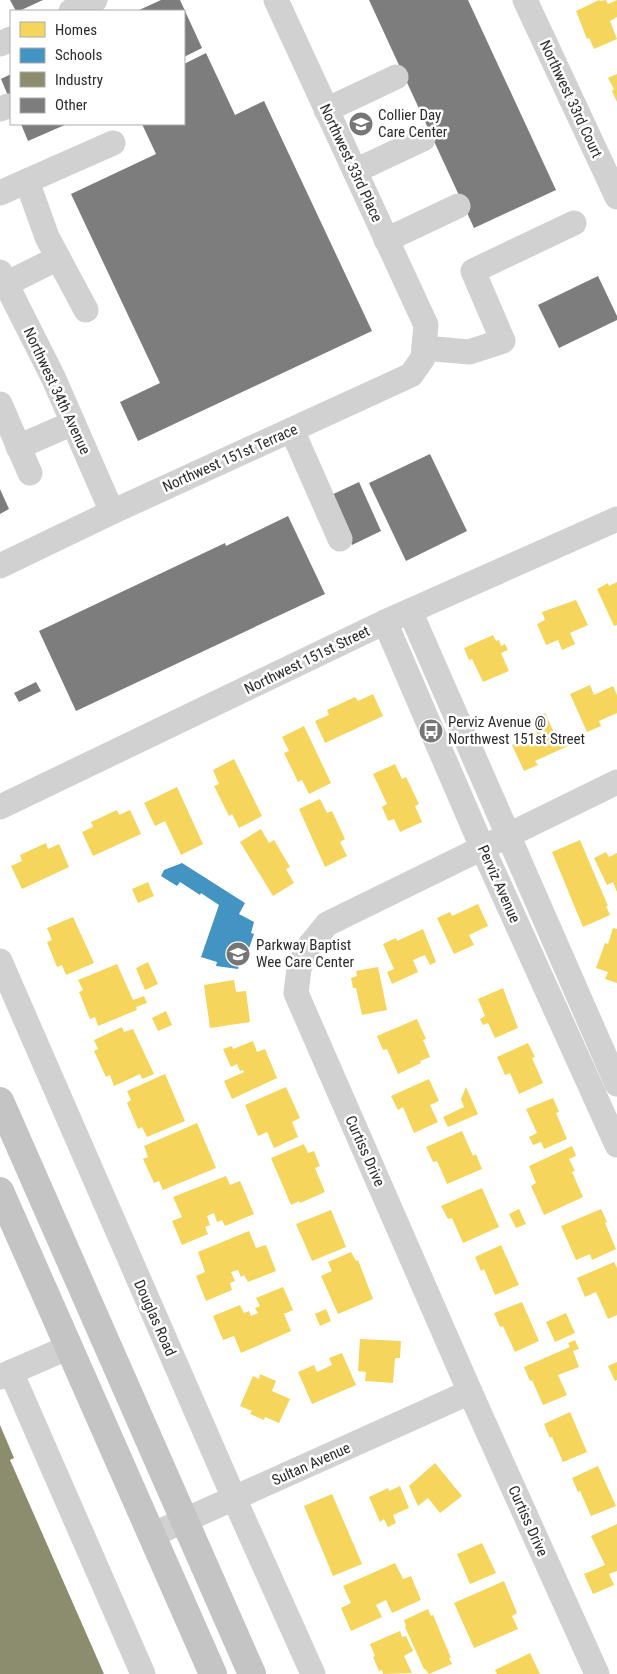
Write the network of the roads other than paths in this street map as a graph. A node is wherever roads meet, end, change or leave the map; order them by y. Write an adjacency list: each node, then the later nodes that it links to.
1 (96, 0): 4 (street)
2 (276, 0): 6 (street, Northwest 33rd Place)
3 (525, 0): 12 (street, Northwest 33rd Court)
4 (73, 10)
5 (396, 77): 6 (street)
6 (326, 110): 9 (street, Northwest 33rd Place)
7 (423, 139): 9 (street)
8 (113, 142): 10 (street)
9 (355, 171): 15 (street, Northwest 33rd Place)
10 (27, 181): 11 (street); 16 (street)
11 (0, 193)
12 (617, 198)
13 (458, 206): 15 (street)
14 (574, 223): 19 (street)
15 (386, 240): 19 (street, Northwest 33rd Place)
16 (58, 258): 17 (street); 18 (street)
17 (3, 278): 21 (street, Northwest 34th Avenue)
18 (86, 310)
19 (425, 336): 22 (street, Northwest 151st Terrace)
20 (0, 404): 23 (street)
21 (73, 423): 23 (street); 25 (street, Northwest 34th Avenue)
22 (292, 430): 25 (street, Northwest 151st Terrace); 27 (street)
23 (18, 447): 24 (street)
24 (27, 474)
25 (112, 512): 28 (street, Northwest 151st Terrace)
26 (617, 519): 29 (street, Northwest 151st Street)
27 (340, 539)
28 (0, 566)
29 (410, 611): 30 (street, Northwest 151st Street); 33 (street, Perviz Avenue)
30 (385, 622): 32 (street, Northwest 151st Street); 34 (street, Perviz Avenue)
31 (617, 782): 33 (street, Curtiss Drive)
32 (0, 807)
33 (507, 835): 34 (street, Curtiss Drive); 36 (street, Perviz Avenue)
34 (482, 847): 37 (street, Perviz Avenue); 44 (street, Curtiss Drive)
35 (0, 961): 45 (street, Douglas Road)
36 (611, 1052): 37 (street); 38 (street, Perviz Avenue)
37 (582, 1065): 40 (street, Perviz Avenue)
38 (617, 1084)
39 (0, 1101): 46 (main road)
40 (617, 1145)
41 (0, 1191): 42 (main road)
42 (69, 1347): 43 (street); 47 (main road)
43 (6, 1375): 48 (street)
44 (470, 1392): 45 (street, Sultan Avenue); 52 (street, Curtiss Drive)
45 (234, 1498): 46 (street, Sultan Avenue); 51 (street, Douglas Road)
46 (184, 1520): 47 (street, Sultan Avenue); 50 (main road)
47 (152, 1535): 49 (main road)
48 (143, 1674)
49 (213, 1674)
50 (252, 1674)
51 (313, 1674)
52 (597, 1674)

